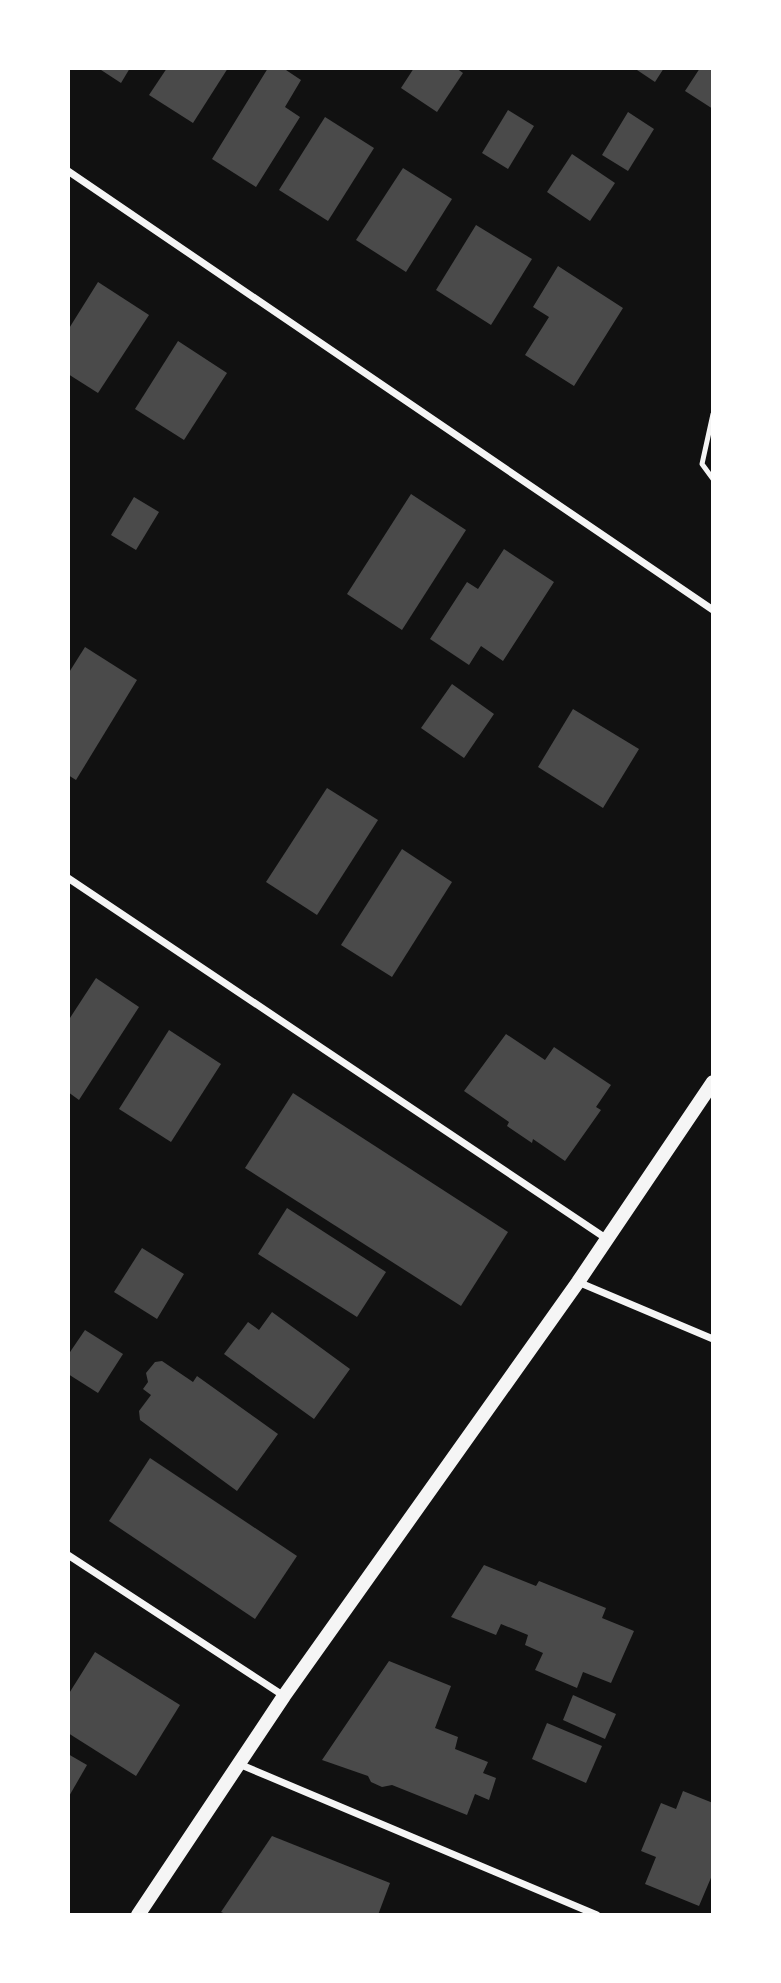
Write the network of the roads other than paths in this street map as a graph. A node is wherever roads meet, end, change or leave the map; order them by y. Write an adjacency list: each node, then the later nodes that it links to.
1 (68, 172): 4 (street)
2 (713, 414): 3 (lane)
3 (713, 479)
4 (713, 610)
5 (68, 878): 7 (street)
6 (713, 1082): 7 (main road)
7 (607, 1239): 8 (main road)
8 (578, 1282): 9 (street); 11 (main road)
9 (713, 1339)
10 (68, 1555): 11 (street)
11 (284, 1696): 12 (main road)
12 (238, 1764): 13 (main road); 14 (street)
13 (138, 1915)
14 (597, 1915)

